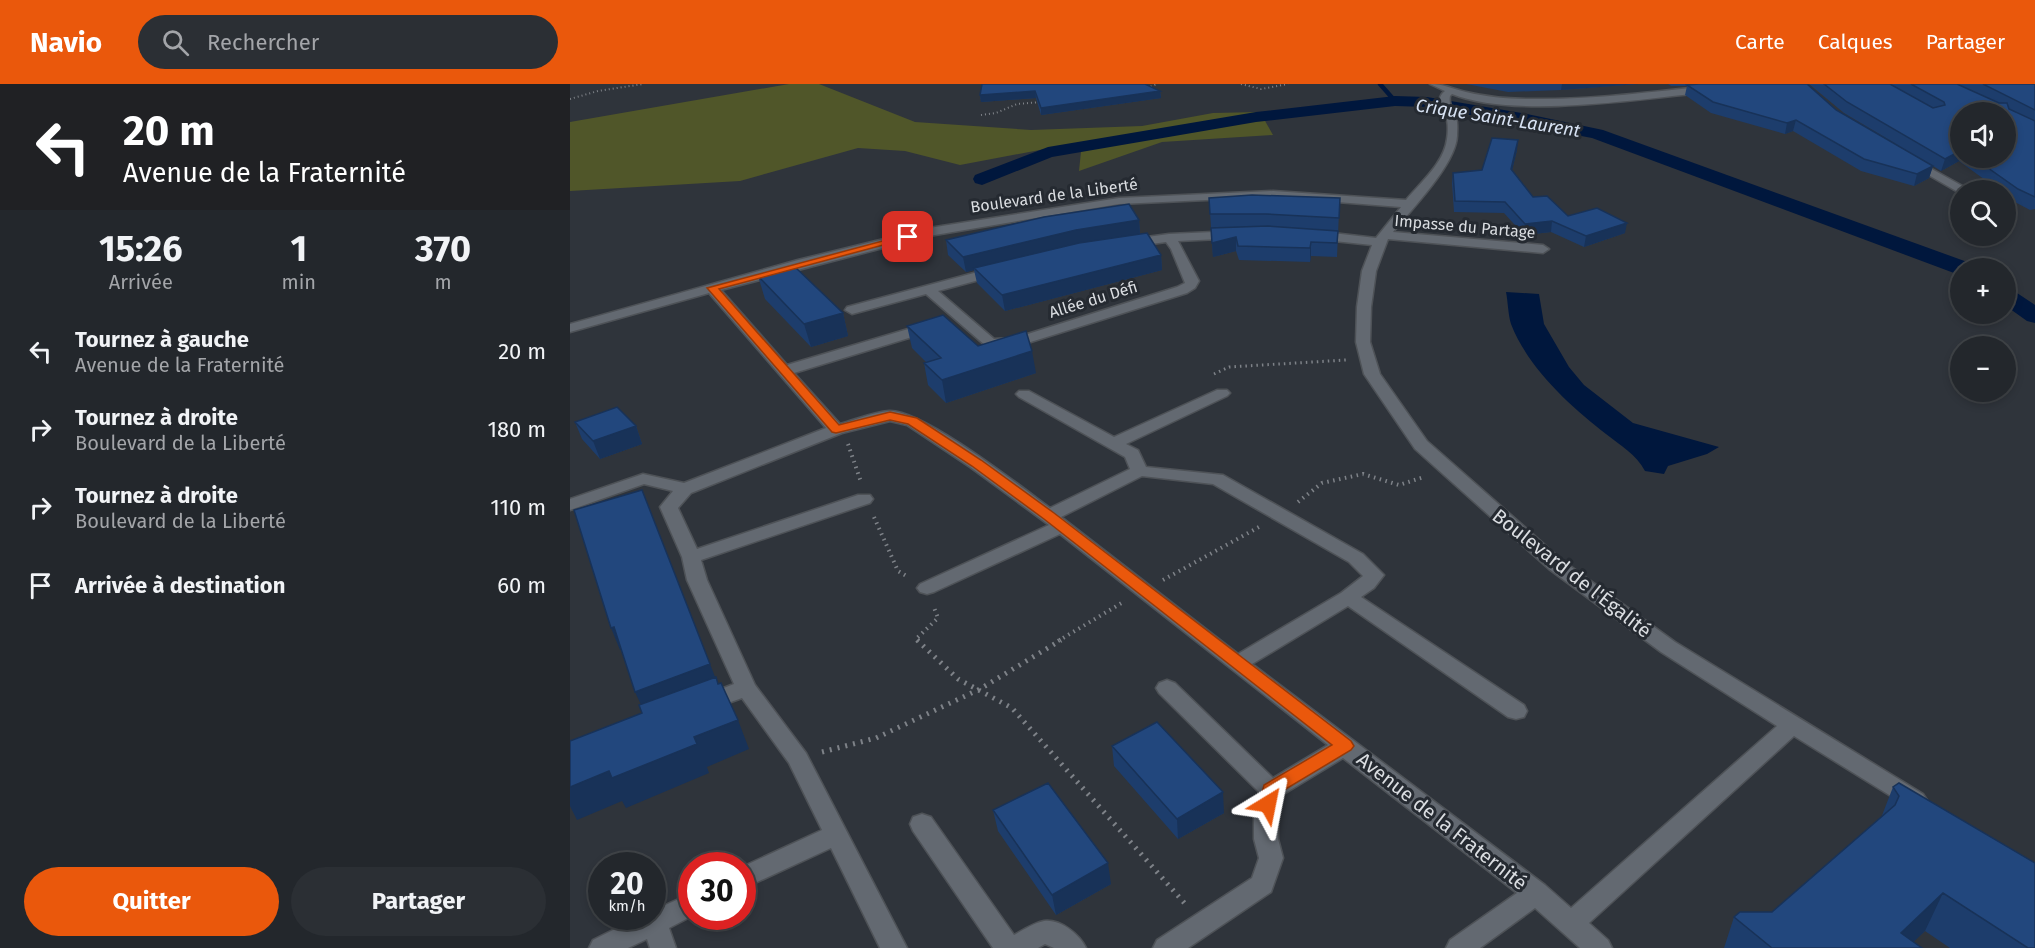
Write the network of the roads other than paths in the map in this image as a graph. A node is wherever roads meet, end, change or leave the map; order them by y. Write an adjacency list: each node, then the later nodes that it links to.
1 (1435, 84): 3 (street)
2 (1718, 88): 3 (street)
3 (1451, 91): 6 (street, Boulevard de l'Égalité)
4 (1895, 152): 5 (street)
5 (1950, 183)
6 (1408, 204): 10 (street, Boulevard de l'Égalité); 14 (street, Boulevard de la Liberté)
7 (1247, 235): 9 (street)
8 (1305, 235): 10 (street)
9 (1169, 238): 11 (street); 17 (street, Allée du Défi)
10 (1382, 238): 12 (street, Impasse du Partage); 37 (street, Boulevard de l'Égalité)
11 (1121, 245)
12 (1543, 249)
13 (1009, 268): 15 (street)
14 (712, 288): 18 (street, Boulevard de la Liberté); 19 (street)
15 (927, 288): 16 (street); 17 (street, Allée du Défi)
16 (852, 310)
17 (961, 318): 19 (street)
18 (570, 328)
19 (784, 371): 22 (street)
20 (1222, 393): 23 (street)
21 (1024, 394): 23 (street)
22 (836, 430): 25 (street, Avenue de la Fraternité); 28 (street, Avenue de la Fraternité)
23 (1114, 443): 24 (street)
24 (1139, 471): 28 (street); 31 (street)
25 (685, 489): 27 (street); 29 (street)
26 (864, 499): 29 (street)
27 (570, 505)
28 (1055, 521): 30 (street); 32 (street, Avenue de la Fraternité)
29 (690, 557): 33 (street)
30 (927, 588)
31 (1348, 597): 32 (street); 35 (street)
32 (1237, 663): 38 (street, Avenue de la Fraternité)
33 (746, 688): 36 (street); 42 (street)
34 (1167, 688): 39 (street)
35 (1516, 711)
36 (678, 713)
37 (1792, 725): 40 (street, Boulevard de l'Égalité); 45 (street)
38 (1345, 746): 39 (street); 44 (street, Avenue de la Fraternité)
39 (1271, 790): 54 (street)
40 (1934, 811)
41 (922, 824): 51 (street)
42 (836, 834): 43 (street); 50 (street)
43 (756, 872)
44 (1536, 893): 45 (street, Avenue de la Fraternité); 55 (street)
45 (1572, 923): 56 (street, Avenue de la Fraternité)
46 (638, 930): 48 (street)
47 (657, 930): 49 (street)
48 (602, 948)
49 (663, 948)
50 (894, 948)
51 (1008, 948)
52 (1016, 948): 53 (street)
53 (1073, 948)
54 (1166, 948)
55 (1459, 948)
56 (1599, 948)

